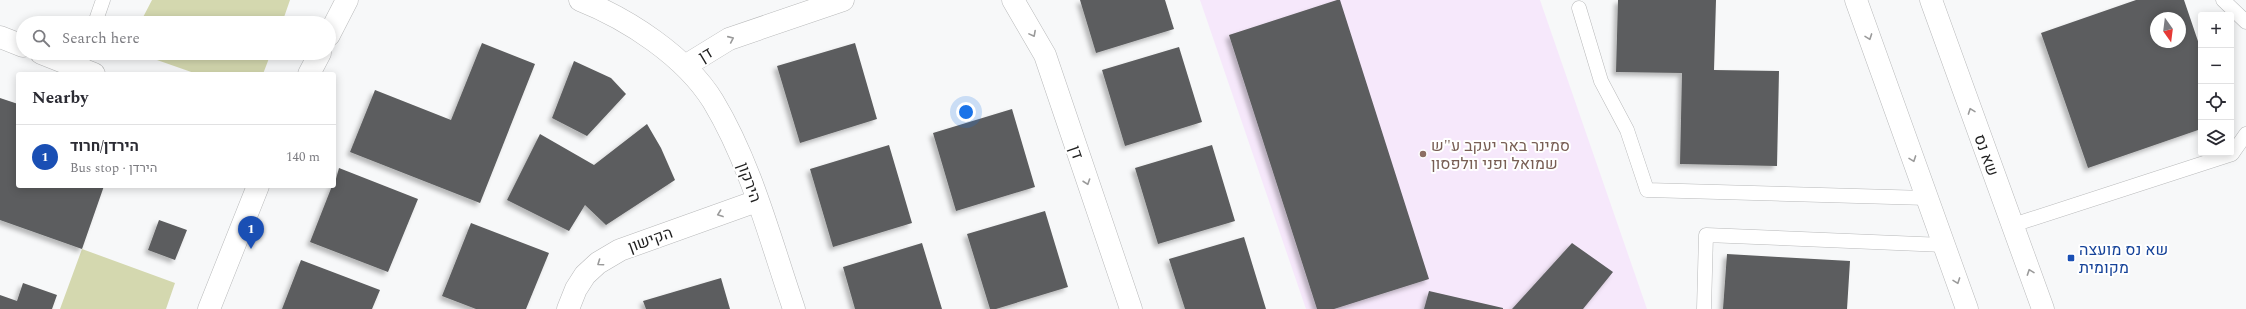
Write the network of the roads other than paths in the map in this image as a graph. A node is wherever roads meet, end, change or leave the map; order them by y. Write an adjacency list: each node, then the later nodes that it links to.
1 (103, 0): 10 (lane)
2 (346, 0): 11 (street)
3 (580, 0): 18 (street, דן)
4 (843, 0): 18 (street, דן, one-way to 4)
5 (1013, 0): 29 (street, דן, one-way to 29)
6 (1856, 0): 22 (street, one-way to 22)
7 (1932, 0): 24 (street, שא נס, one-way to 7)
8 (2223, 0): 12 (lane)
9 (1579, 8): 22 (lane)
10 (97, 16)
11 (336, 21)
12 (2246, 22)
13 (0, 37): 14 (street)
14 (16, 43)
15 (67, 60): 17 (street)
16 (316, 60): 19 (street)
17 (86, 65)
18 (685, 66): 23 (street, הירקון)
19 (310, 72)
20 (2246, 134): 24 (lane)
21 (257, 188): 26 (street)
22 (1927, 198): 25 (street)
23 (757, 201): 27 (street, הקישון, one-way to 27); 28 (street, הירקון)
24 (2013, 225): 32 (street, שא נס, one-way to 24)
25 (1944, 245): 30 (lane); 31 (street, one-way to 31)
26 (209, 309)
27 (568, 309)
28 (794, 309)
29 (1131, 309)
30 (1704, 309)
31 (1967, 309)
32 (2043, 309)

